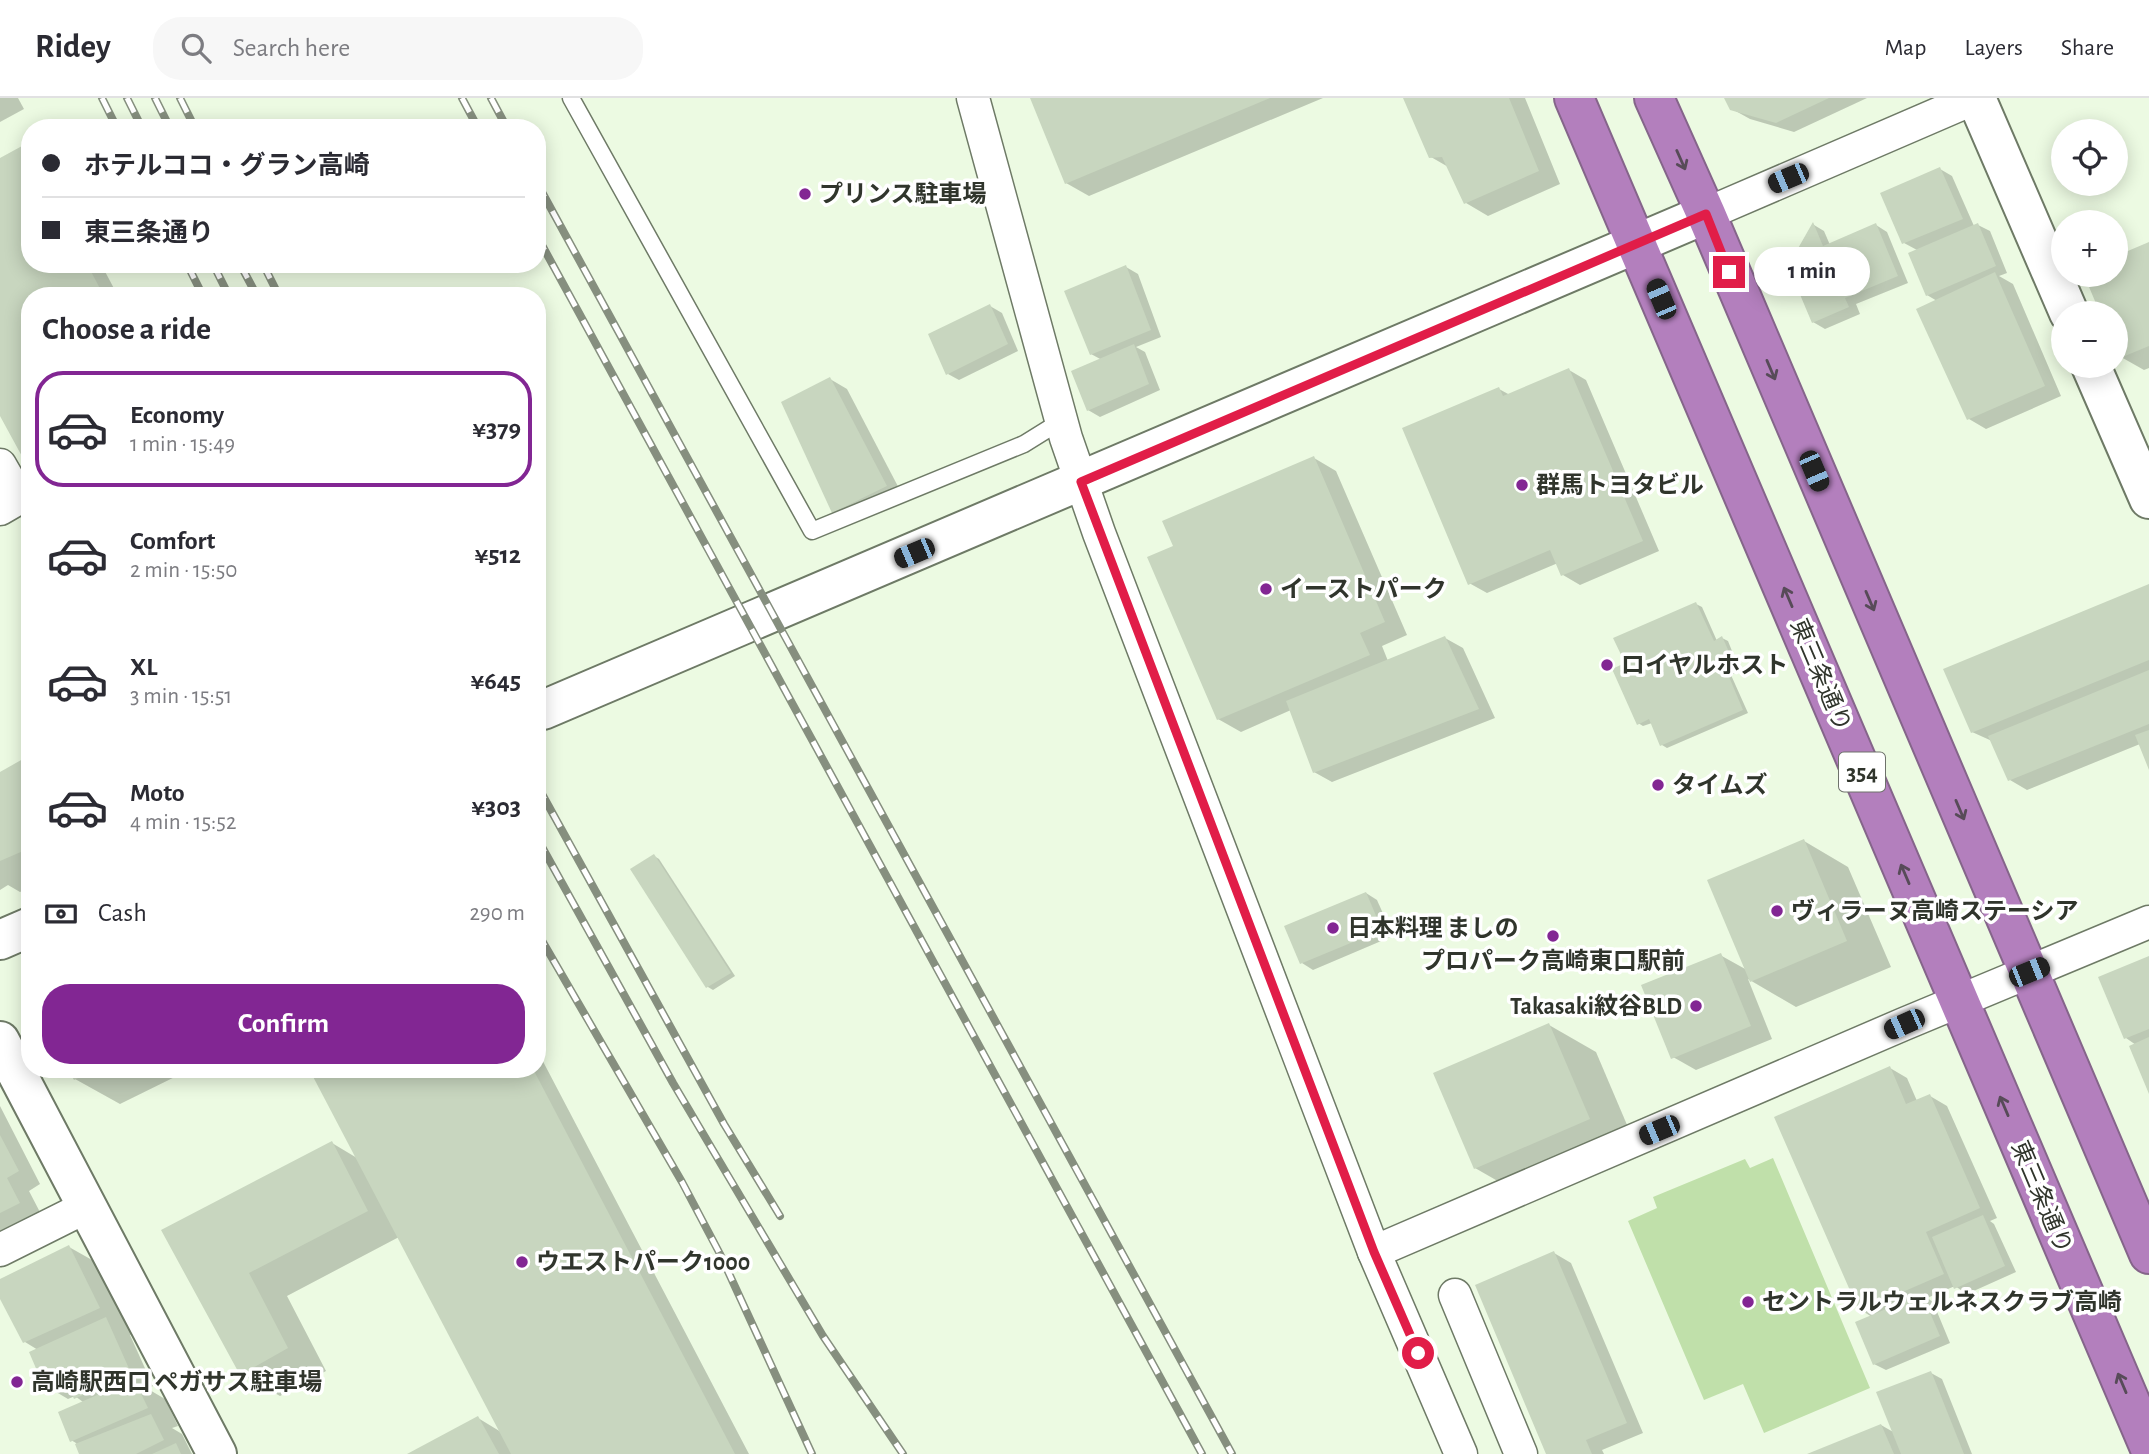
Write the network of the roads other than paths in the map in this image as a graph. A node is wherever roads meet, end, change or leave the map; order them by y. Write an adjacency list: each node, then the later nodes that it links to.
1 (571, 98): 10 (lane)
2 (973, 98): 10 (street)
3 (1574, 98): 7 (highway, 東三条通り / 354)
4 (1654, 98): 6 (highway, one-way to 6)
5 (1976, 98): 6 (street); 8 (street)
6 (1706, 214): 7 (street); 19 (highway, one-way to 19)
7 (1637, 244): 12 (street); 20 (highway, 東三条通り / 354, one-way to 7)
8 (2064, 301)
9 (2096, 378): 13 (street)
10 (1061, 421): 12 (street)
11 (0, 465): 14 (street)
12 (1081, 482): 15 (street); 24 (street)
13 (2149, 499)
14 (0, 509)
15 (546, 709)
16 (2149, 922): 19 (street)
17 (21, 931): 18 (street)
18 (0, 940)
19 (2029, 972): 20 (street); 25 (highway)
20 (1959, 1002): 24 (street); 27 (highway, 東三条通り / 354, one-way to 20)
21 (0, 1041): 22 (street)
22 (86, 1207): 23 (street); 28 (street)
23 (0, 1250)
24 (1374, 1252): 29 (street)
25 (2149, 1254)
26 (1455, 1295): 30 (street)
27 (2149, 1446)
28 (217, 1454)
29 (1461, 1454)
30 (1521, 1454)

